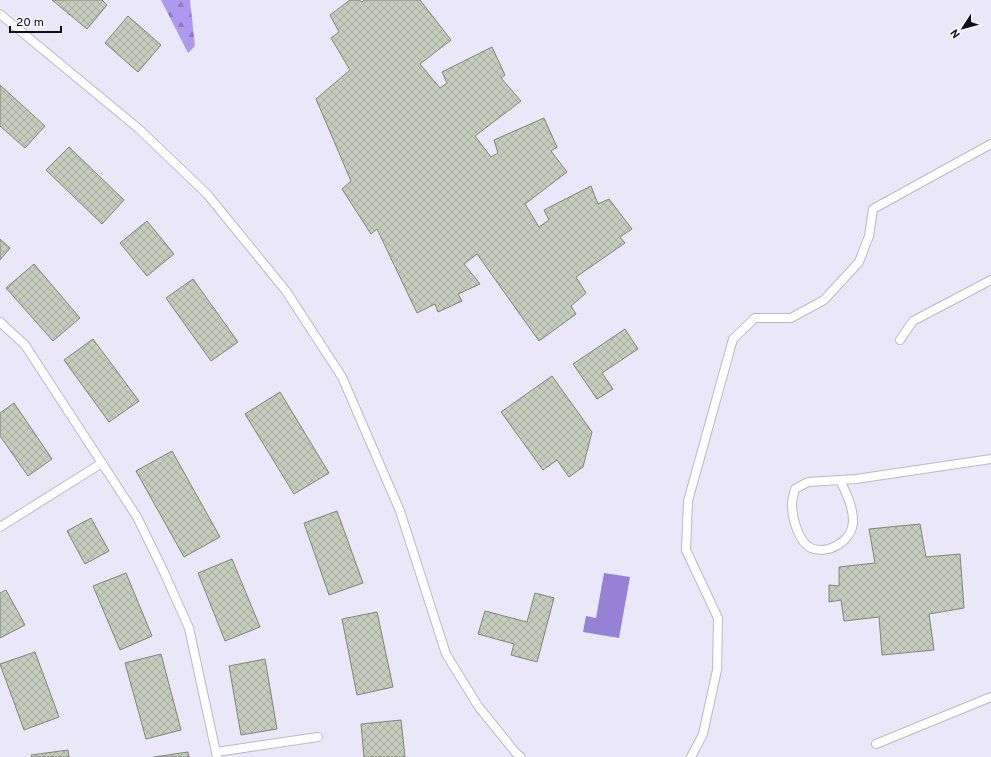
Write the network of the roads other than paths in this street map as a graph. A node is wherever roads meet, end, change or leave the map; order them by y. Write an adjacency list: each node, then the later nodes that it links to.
1 (0, 14): 14 (lane)
2 (991, 144): 15 (lane)
3 (991, 280): 5 (lane)
4 (0, 322): 7 (lane)
5 (900, 340)
6 (991, 459): 8 (lane)
7 (102, 463): 9 (lane); 13 (lane)
8 (840, 480): 8 (lane)
9 (0, 527)
10 (991, 697): 12 (lane)
11 (318, 737): 13 (lane)
12 (876, 744)
13 (216, 754)
14 (521, 757)
15 (691, 757)

